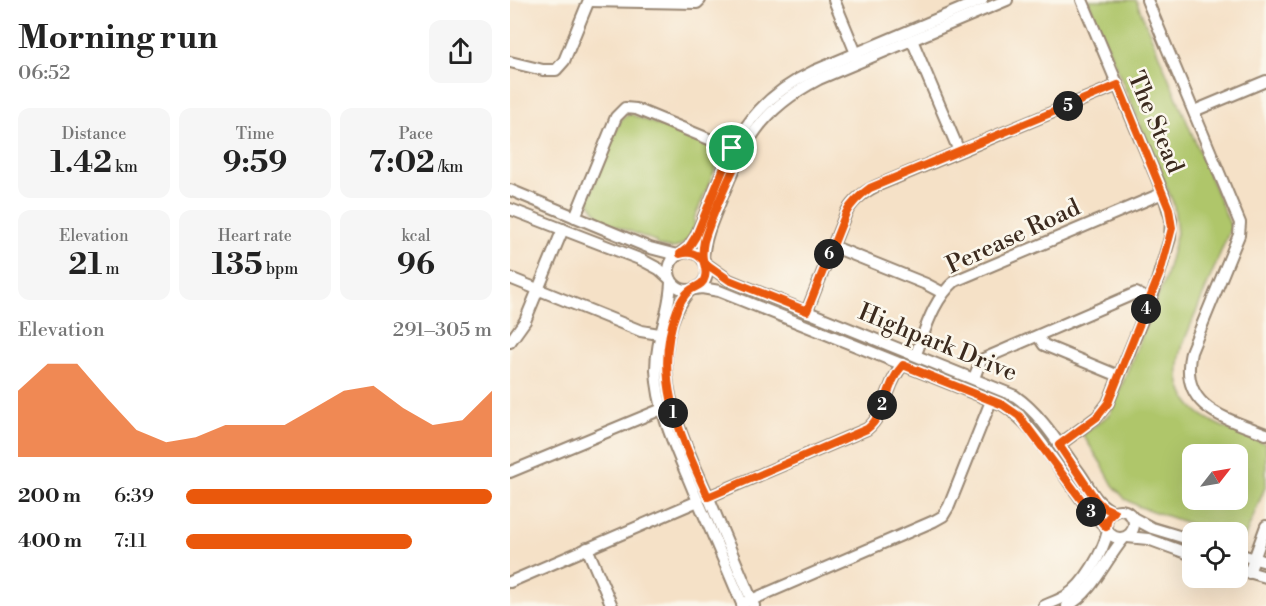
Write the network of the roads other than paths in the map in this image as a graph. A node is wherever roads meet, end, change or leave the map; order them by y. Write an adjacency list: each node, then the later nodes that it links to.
1 (700, 0): 6 (street)
2 (834, 0): 10 (street)
3 (982, 0): 8 (street)
4 (1007, 0): 9 (street)
5 (1082, 0): 13 (street, The Stead)
6 (589, 1): 11 (street)
7 (1149, 1): 14 (street)
8 (959, 4): 10 (street)
9 (912, 40): 10 (street); 16 (street)
10 (858, 57): 15 (street)
11 (510, 62)
12 (1266, 81): 14 (street)
13 (1118, 85): 16 (street); 18 (street, The Stead)
14 (1194, 111): 41 (street)
15 (736, 150): 20 (street); 23 (street); 24 (street)
16 (959, 151): 22 (street)
17 (510, 190): 20 (street)
18 (1162, 193): 29 (street, Perease Road); 30 (street, The Stead)
19 (510, 208): 21 (street)
20 (575, 217): 23 (street)
21 (563, 229): 26 (street); 27 (street)
22 (832, 246): 29 (street); 31 (street)
23 (679, 254): 24 (street); 26 (street)
24 (704, 261): 28 (street); 31 (street, Highpark Drive)
25 (510, 278): 27 (street)
26 (671, 279): 28 (street); 32 (street)
27 (538, 289): 32 (street); 34 (street)
28 (692, 289): 36 (street, Highpark Drive); 44 (street)
29 (943, 292): 35 (street, Perease Road)
30 (1150, 300): 33 (street); 37 (street, The Stead)
31 (807, 311): 35 (street, Highpark Drive)
32 (660, 334): 40 (street)
33 (1038, 336): 37 (street); 38 (street)
34 (510, 342)
35 (916, 354): 38 (street, Highpark Drive)
36 (903, 365): 39 (street, Highpark Drive); 44 (street)
37 (1119, 376): 42 (street, The Stead)
38 (974, 378): 42 (street, Highpark Drive)
39 (991, 400): 48 (street, Highpark Drive); 59 (street)
40 (662, 409): 43 (street); 44 (street)
41 (1266, 434)
42 (1059, 445): 45 (street, Highpark Drive)
43 (510, 472)
44 (703, 499): 51 (street); 59 (street)
45 (1114, 512): 46 (street); 48 (street)
46 (1133, 518): 49 (street); 50 (street)
47 (1266, 526): 54 (street)
48 (1107, 529): 50 (street); 61 (street)
49 (1182, 537)
50 (1125, 538): 52 (street); 62 (street)
51 (587, 548): 58 (street); 60 (street)
52 (1182, 551)
53 (1248, 557): 54 (street)
54 (1254, 559): 55 (street); 56 (street)
55 (1266, 562)
56 (1249, 573): 57 (street)
57 (1266, 577)
58 (510, 582)
59 (747, 604)
60 (612, 606)
61 (1044, 606)
62 (1067, 606)

